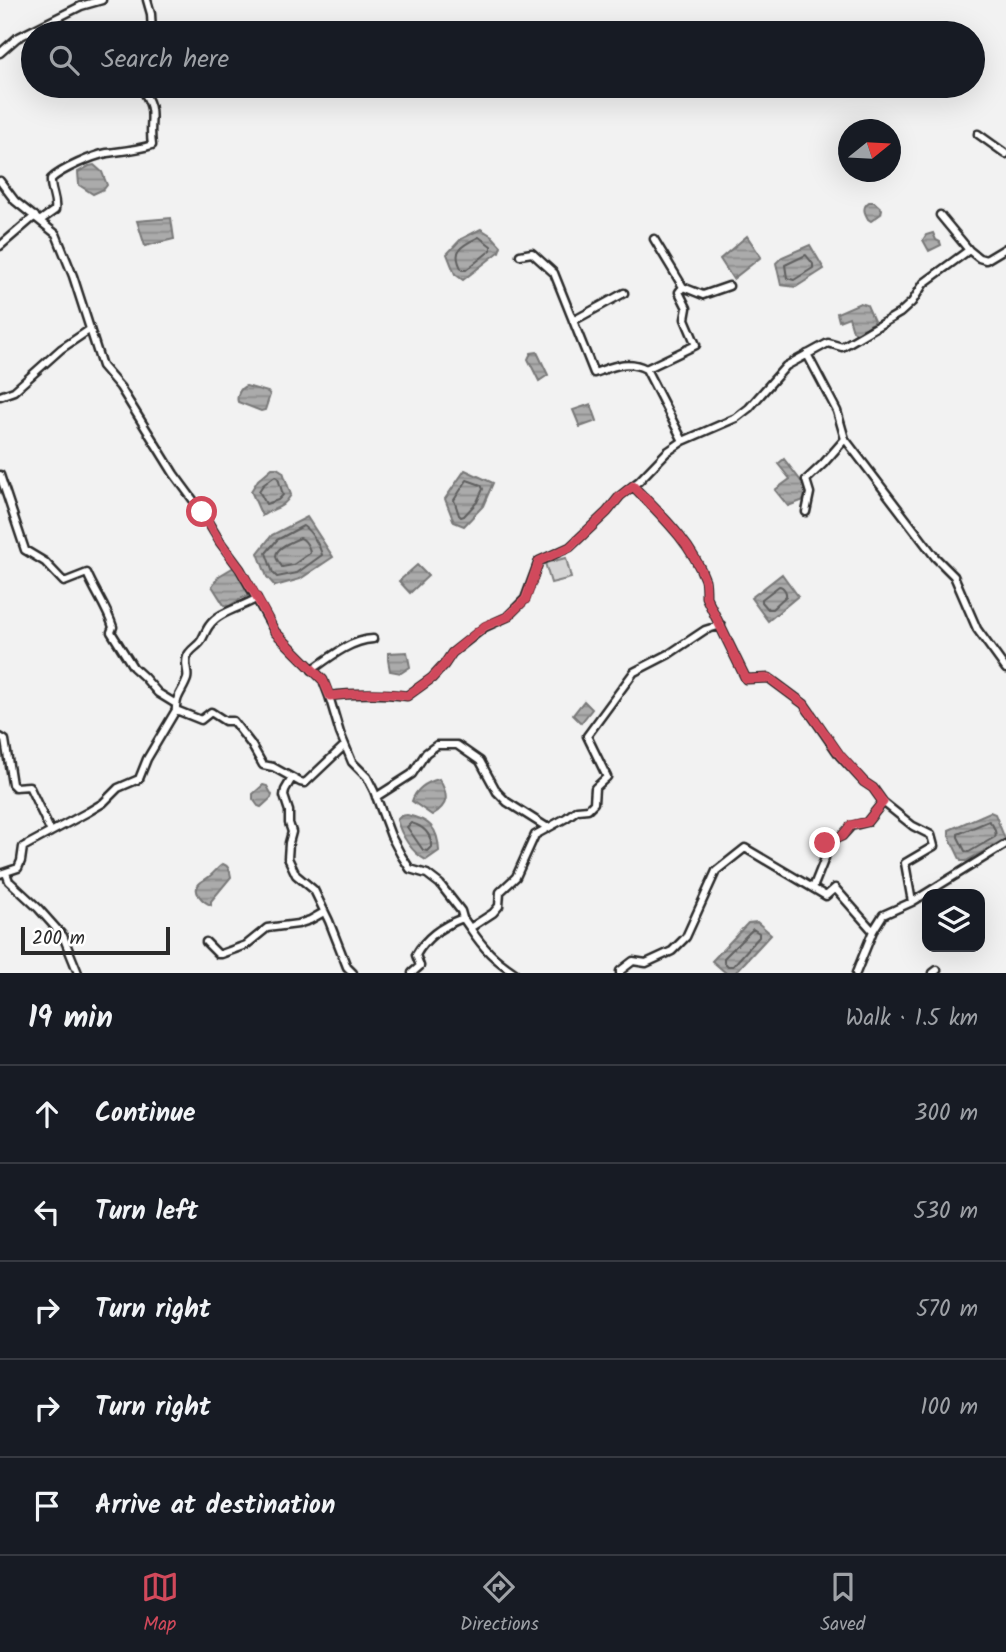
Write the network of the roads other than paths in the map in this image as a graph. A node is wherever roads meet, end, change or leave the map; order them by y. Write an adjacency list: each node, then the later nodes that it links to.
1 (102, 0): 3 (street)
2 (147, 0): 4 (street)
3 (51, 21)
4 (151, 21)
5 (21, 36): 6 (street)
6 (0, 53)
7 (147, 98): 12 (street)
8 (978, 134): 9 (street)
9 (1006, 153)
10 (0, 181): 12 (street)
11 (940, 215): 16 (street)
12 (38, 218): 14 (street); 22 (street)
13 (654, 239): 19 (street)
14 (0, 246)
15 (1006, 248): 16 (street)
16 (969, 250): 23 (street)
17 (520, 255): 21 (street)
18 (729, 286): 19 (street)
19 (683, 288): 24 (street)
20 (624, 293): 21 (street)
21 (573, 321): 24 (street)
22 (89, 330): 25 (street); 31 (street)
23 (807, 354): 26 (street); 27 (street)
24 (646, 369): 27 (street)
25 (0, 396)
26 (845, 439): 30 (street); 34 (street)
27 (683, 442): 29 (street)
28 (0, 475): 37 (street)
29 (633, 486): 32 (street); 36 (street)
30 (806, 512)
31 (257, 598): 35 (street); 37 (street)
32 (721, 625): 42 (street); 43 (street)
33 (373, 639): 35 (street)
34 (1006, 669)
35 (312, 670): 36 (street)
36 (330, 696): 39 (street)
37 (176, 707): 40 (street); 44 (street)
38 (0, 737): 44 (street)
39 (345, 745): 40 (street); 41 (street)
40 (292, 778): 49 (street)
41 (376, 797): 43 (street); 50 (street)
42 (883, 802): 47 (street); 48 (street)
43 (548, 828): 51 (street)
44 (51, 832): 46 (street)
45 (1006, 844): 48 (street)
46 (3, 874): 54 (street)
47 (813, 888): 52 (street); 58 (street)
48 (912, 902): 52 (street)
49 (324, 912): 53 (street); 55 (street)
50 (463, 918): 51 (street); 56 (street)
51 (470, 928): 57 (street)
52 (873, 932): 59 (street)
53 (206, 942)
54 (78, 973)
55 (354, 973)
56 (412, 973)
57 (515, 973)
58 (620, 973)
59 (856, 973)

